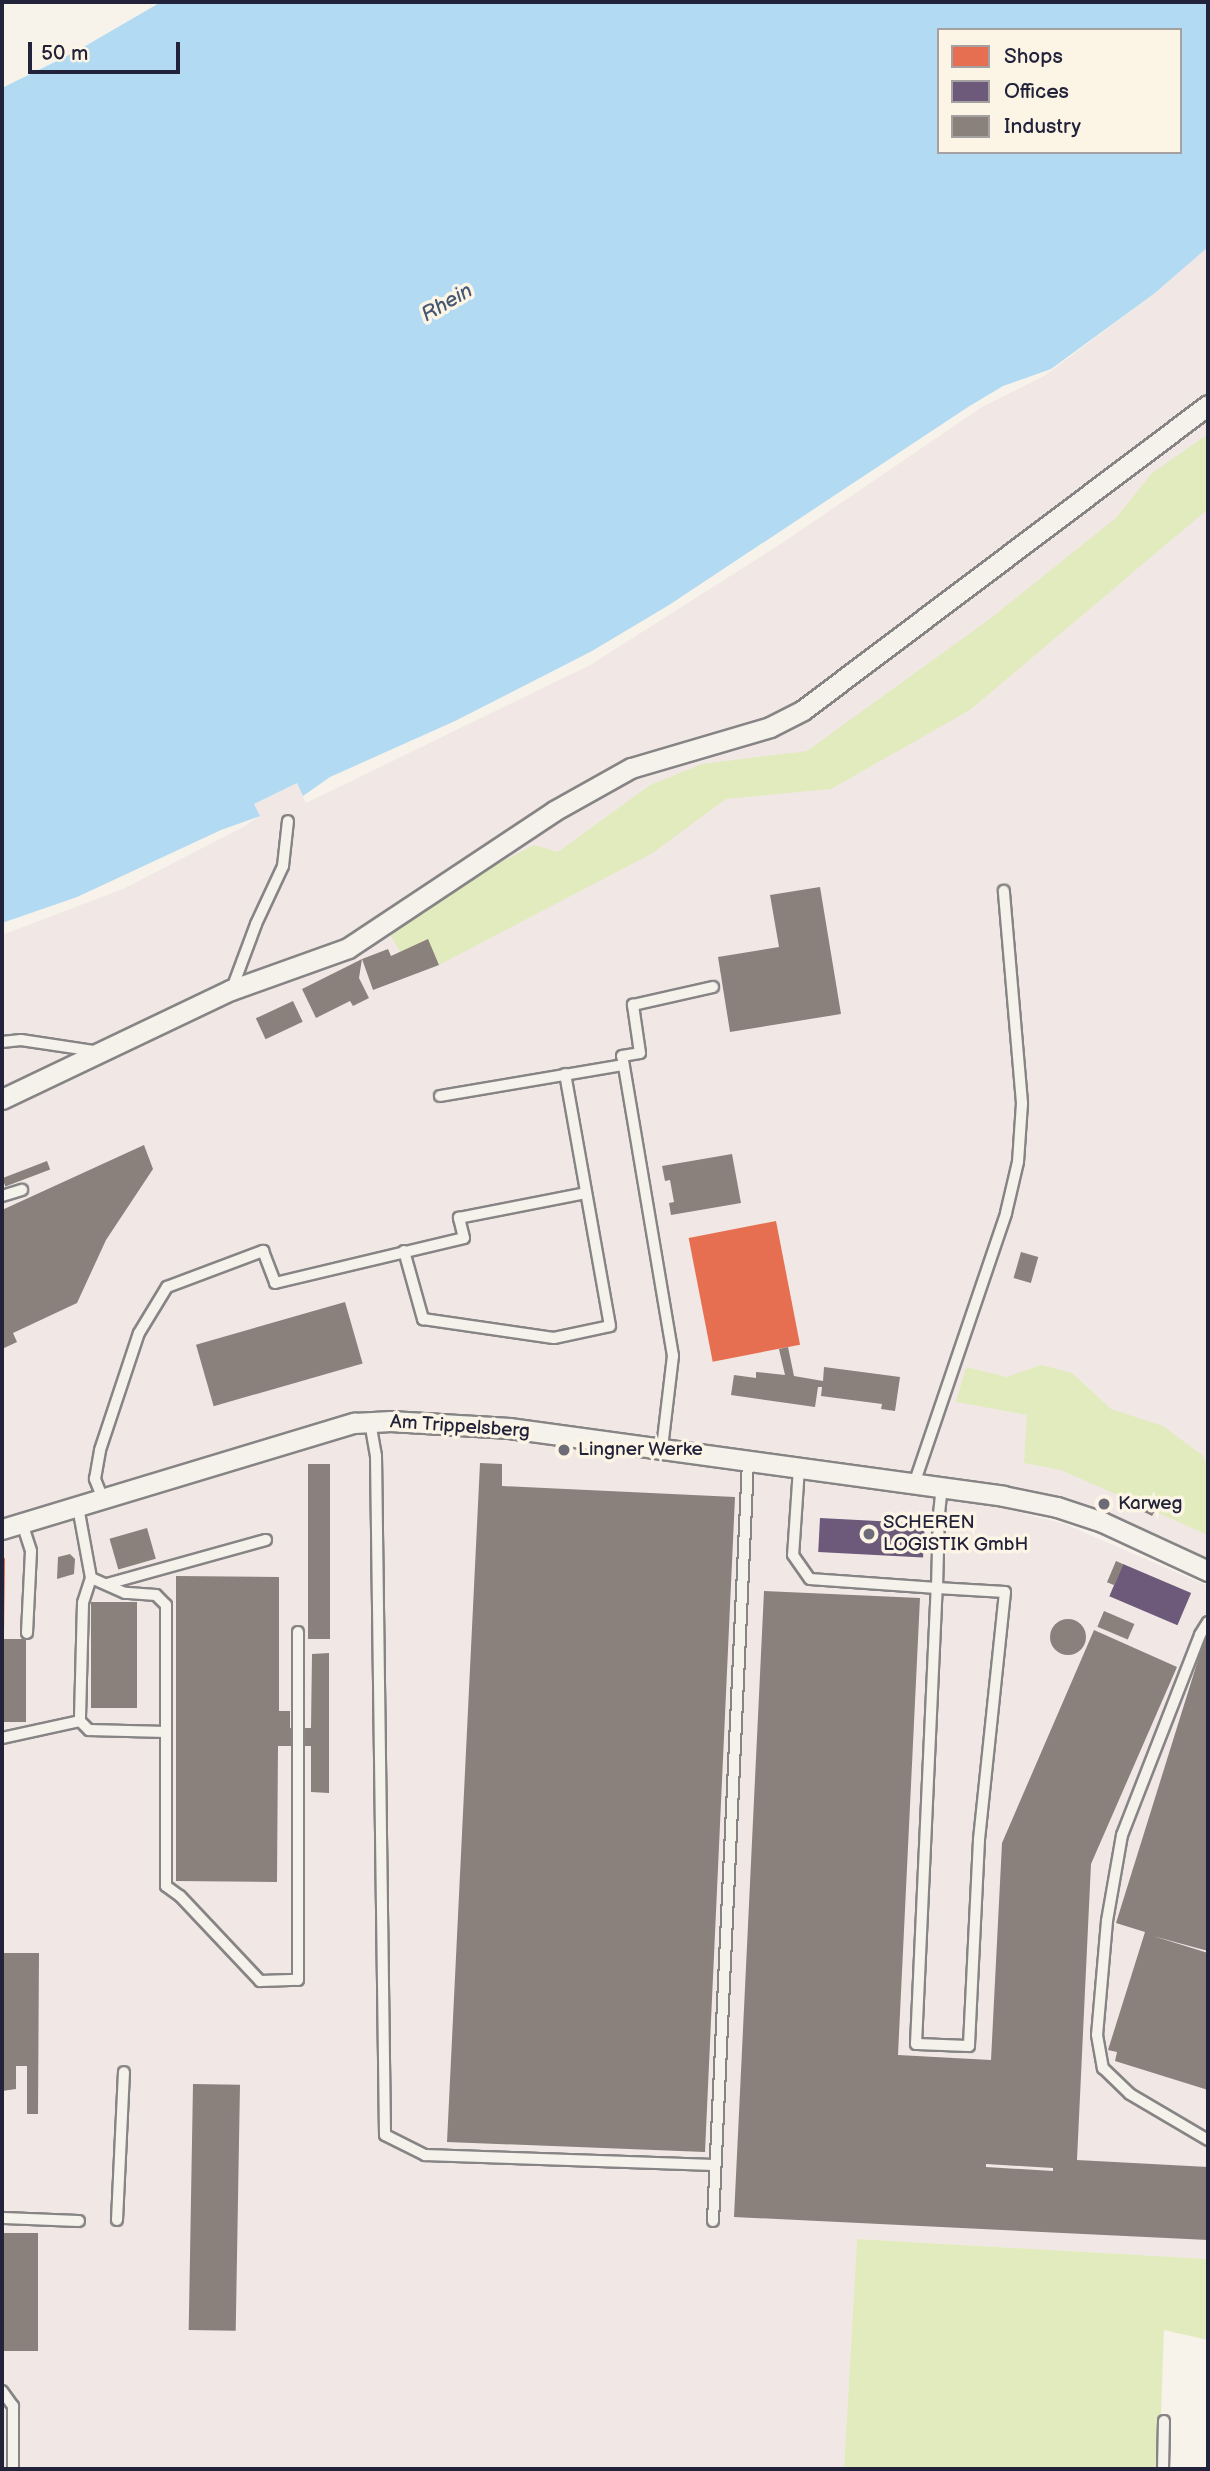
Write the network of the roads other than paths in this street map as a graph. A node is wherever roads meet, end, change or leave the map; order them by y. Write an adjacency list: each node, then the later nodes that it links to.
1 (1208, 405): 5 (street)
2 (288, 821): 5 (lane)
3 (1004, 891): 20 (lane)
4 (713, 987): 8 (lane)
5 (231, 990): 7 (street)
6 (2, 1042): 7 (lane)
7 (99, 1052): 11 (street)
8 (623, 1065): 9 (lane); 17 (lane)
9 (565, 1074): 10 (lane); 13 (lane)
10 (440, 1096)
11 (3, 1099)
12 (22, 1191): 14 (lane)
13 (586, 1193): 15 (lane); 15 (lane)
14 (2, 1196)
15 (404, 1251): 22 (lane)
16 (370, 1422): 17 (street, Am Trippelsberg); 22 (street, Am Trippelsberg); 39 (lane)
17 (662, 1448): 18 (street, Am Trippelsberg)
18 (748, 1461): 19 (street, Am Trippelsberg); 39 (lane)
19 (799, 1468): 20 (street, Am Trippelsberg); 30 (lane)
20 (914, 1484): 21 (street, Am Trippelsberg)
21 (942, 1487): 27 (street, Am Trippelsberg); 30 (lane)
22 (103, 1500): 23 (street, Am Trippelsberg)
23 (78, 1507): 24 (street, Am Trippelsberg); 28 (lane)
24 (22, 1523): 25 (street, Am Trippelsberg); 33 (lane)
25 (2, 1529)
26 (266, 1540): 29 (lane)
27 (1208, 1571)
28 (91, 1578): 29 (lane); 34 (lane)
29 (107, 1584): 35 (lane)
30 (937, 1588): 30 (lane)
31 (1208, 1622): 38 (lane)
32 (298, 1632): 35 (lane)
33 (27, 1633)
34 (80, 1721): 35 (lane); 36 (lane)
35 (166, 1732)
36 (2, 1738)
37 (124, 2072): 41 (lane)
38 (1208, 2140)
39 (714, 2165): 43 (lane)
40 (2, 2218): 42 (lane)
41 (117, 2220)
42 (79, 2221)
43 (713, 2221)
44 (2, 2391): 46 (lane)
45 (1164, 2421): 47 (lane)
46 (13, 2469)
47 (1163, 2469)

